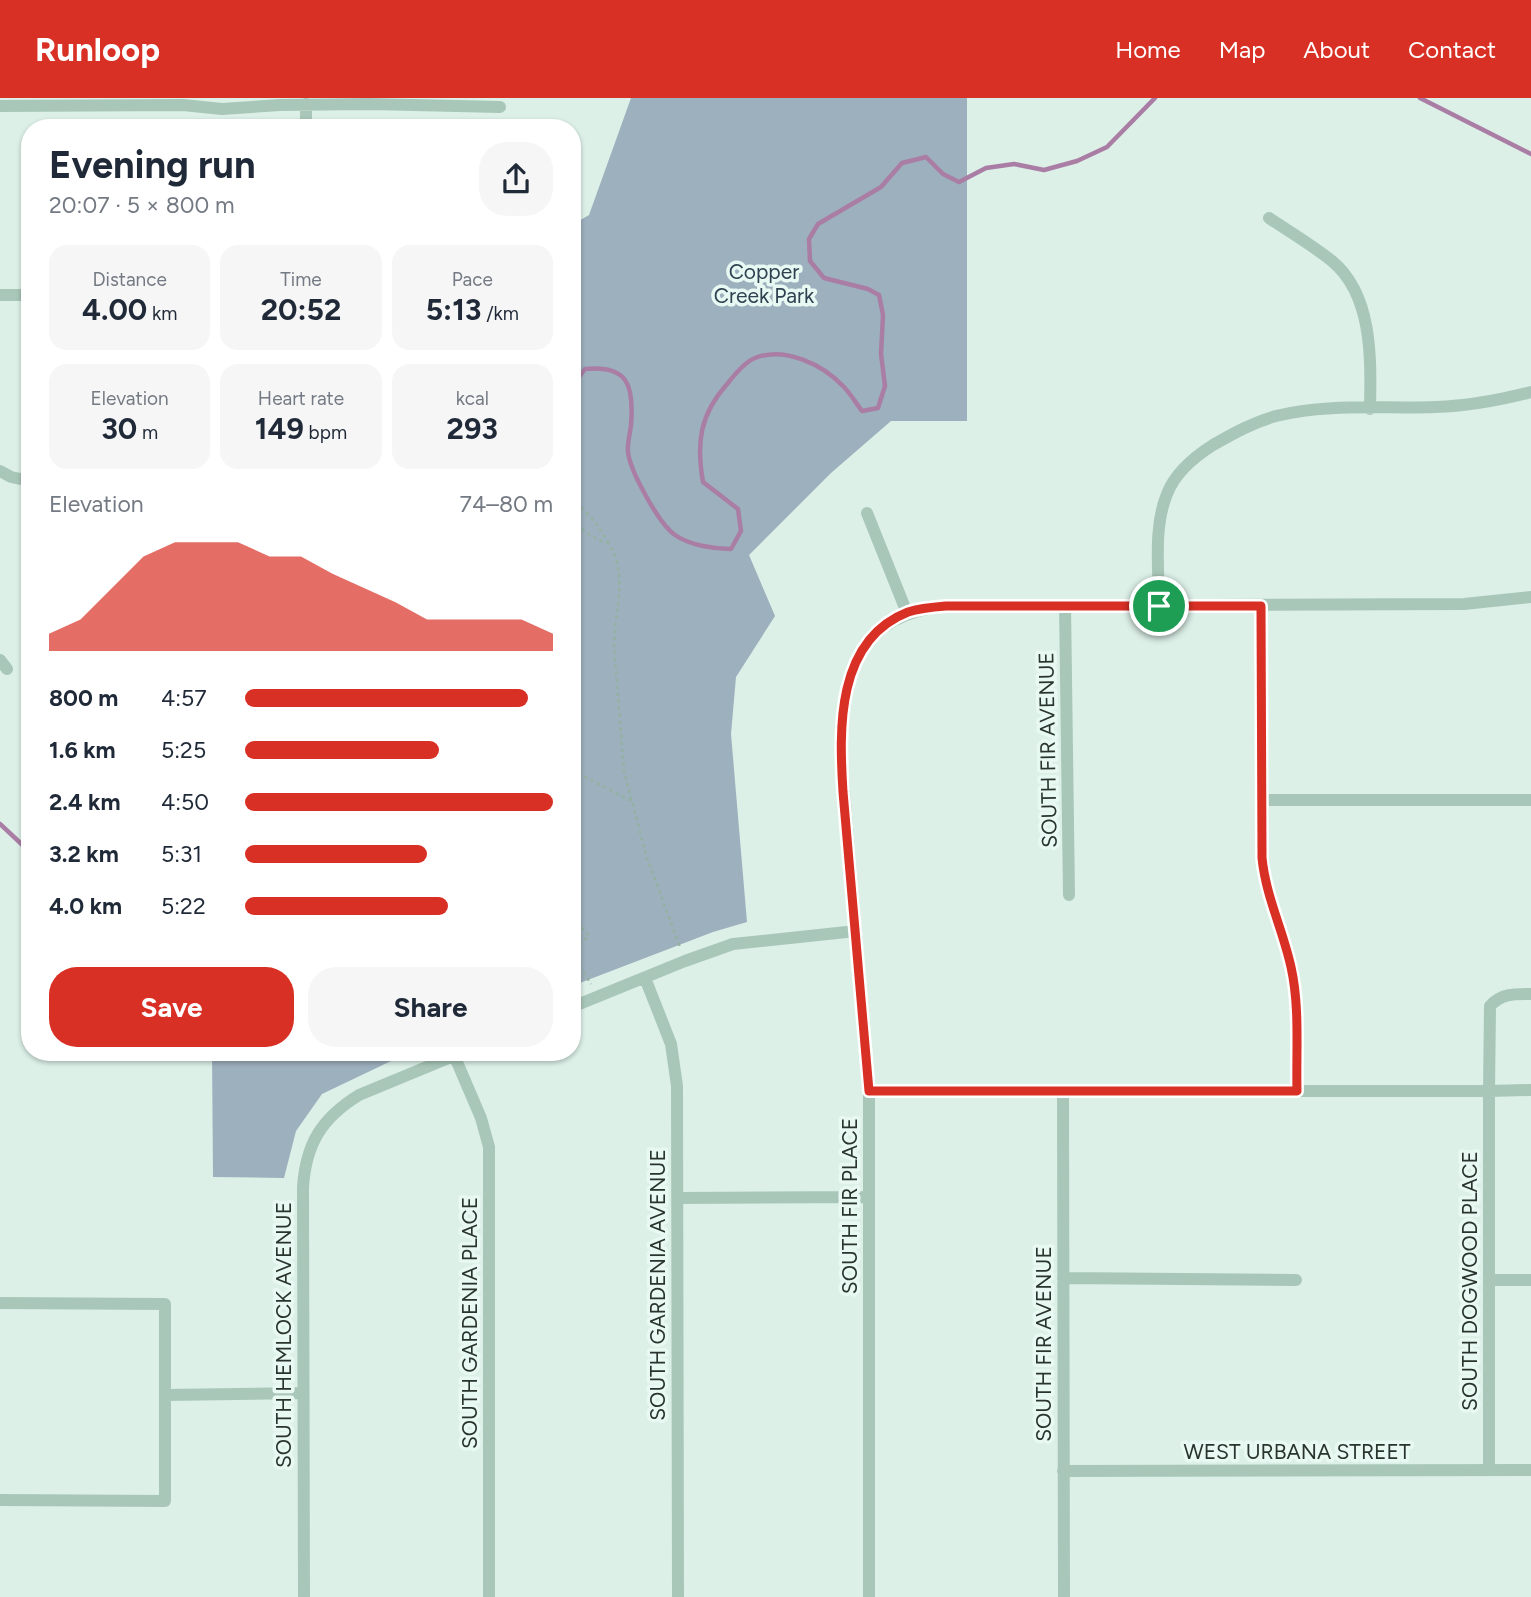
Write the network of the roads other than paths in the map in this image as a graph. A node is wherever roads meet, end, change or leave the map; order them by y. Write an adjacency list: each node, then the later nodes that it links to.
1 (390, 101): 2 (street); 4 (street)
2 (306, 104): 3 (street); 5 (street)
3 (0, 106)
4 (500, 107)
5 (306, 119)
6 (1269, 218): 10 (street)
7 (0, 295): 8 (street)
8 (21, 295)
9 (1531, 392): 10 (street)
10 (1370, 409): 16 (street)
11 (0, 471): 12 (street)
12 (21, 479)
13 (867, 513): 18 (street)
14 (1531, 597): 17 (street)
15 (1065, 605): 16 (street); 18 (street); 21 (street, SOUTH FIR AVENUE)
16 (1159, 606): 17 (street)
17 (1261, 606): 19 (street)
18 (907, 612): 22 (street, SOUTH FIR PLACE)
19 (1261, 800): 20 (street); 31 (street)
20 (1531, 800)
21 (1069, 895)
22 (856, 931): 23 (street); 29 (street, SOUTH FIR PLACE)
23 (645, 978): 25 (street); 34 (street, SOUTH GARDENIA AVENUE)
24 (1531, 994): 32 (street, SOUTH DOGWOOD PLACE)
25 (581, 1003)
26 (442, 1061): 40 (street, SOUTH HEMLOCK AVENUE)
27 (461, 1061): 47 (street, SOUTH GARDENIA PLACE)
28 (1531, 1090): 32 (street)
29 (869, 1091): 30 (street); 33 (street, SOUTH FIR PLACE)
30 (1063, 1091): 31 (street); 35 (street, SOUTH FIR AVENUE)
31 (1297, 1091): 32 (street)
32 (1489, 1091): 37 (street, SOUTH DOGWOOD PLACE)
33 (869, 1197): 34 (street); 49 (street, SOUTH FIR PLACE)
34 (678, 1198): 48 (street, SOUTH GARDENIA AVENUE)
35 (1063, 1278): 36 (street); 42 (street, SOUTH FIR AVENUE)
36 (1296, 1280)
37 (1491, 1280): 38 (street); 43 (street, SOUTH DOGWOOD PLACE)
38 (1531, 1280)
39 (0, 1303): 41 (street)
40 (303, 1393): 41 (street); 46 (street, SOUTH HEMLOCK AVENUE)
41 (165, 1395): 45 (street)
42 (1063, 1471): 43 (street, WEST URBANA STREET); 50 (street, SOUTH FIR AVENUE)
43 (1489, 1471): 44 (street, WEST URBANA STREET)
44 (1531, 1471)
45 (0, 1500)
46 (304, 1597)
47 (489, 1597)
48 (678, 1597)
49 (870, 1597)
50 (1064, 1597)

